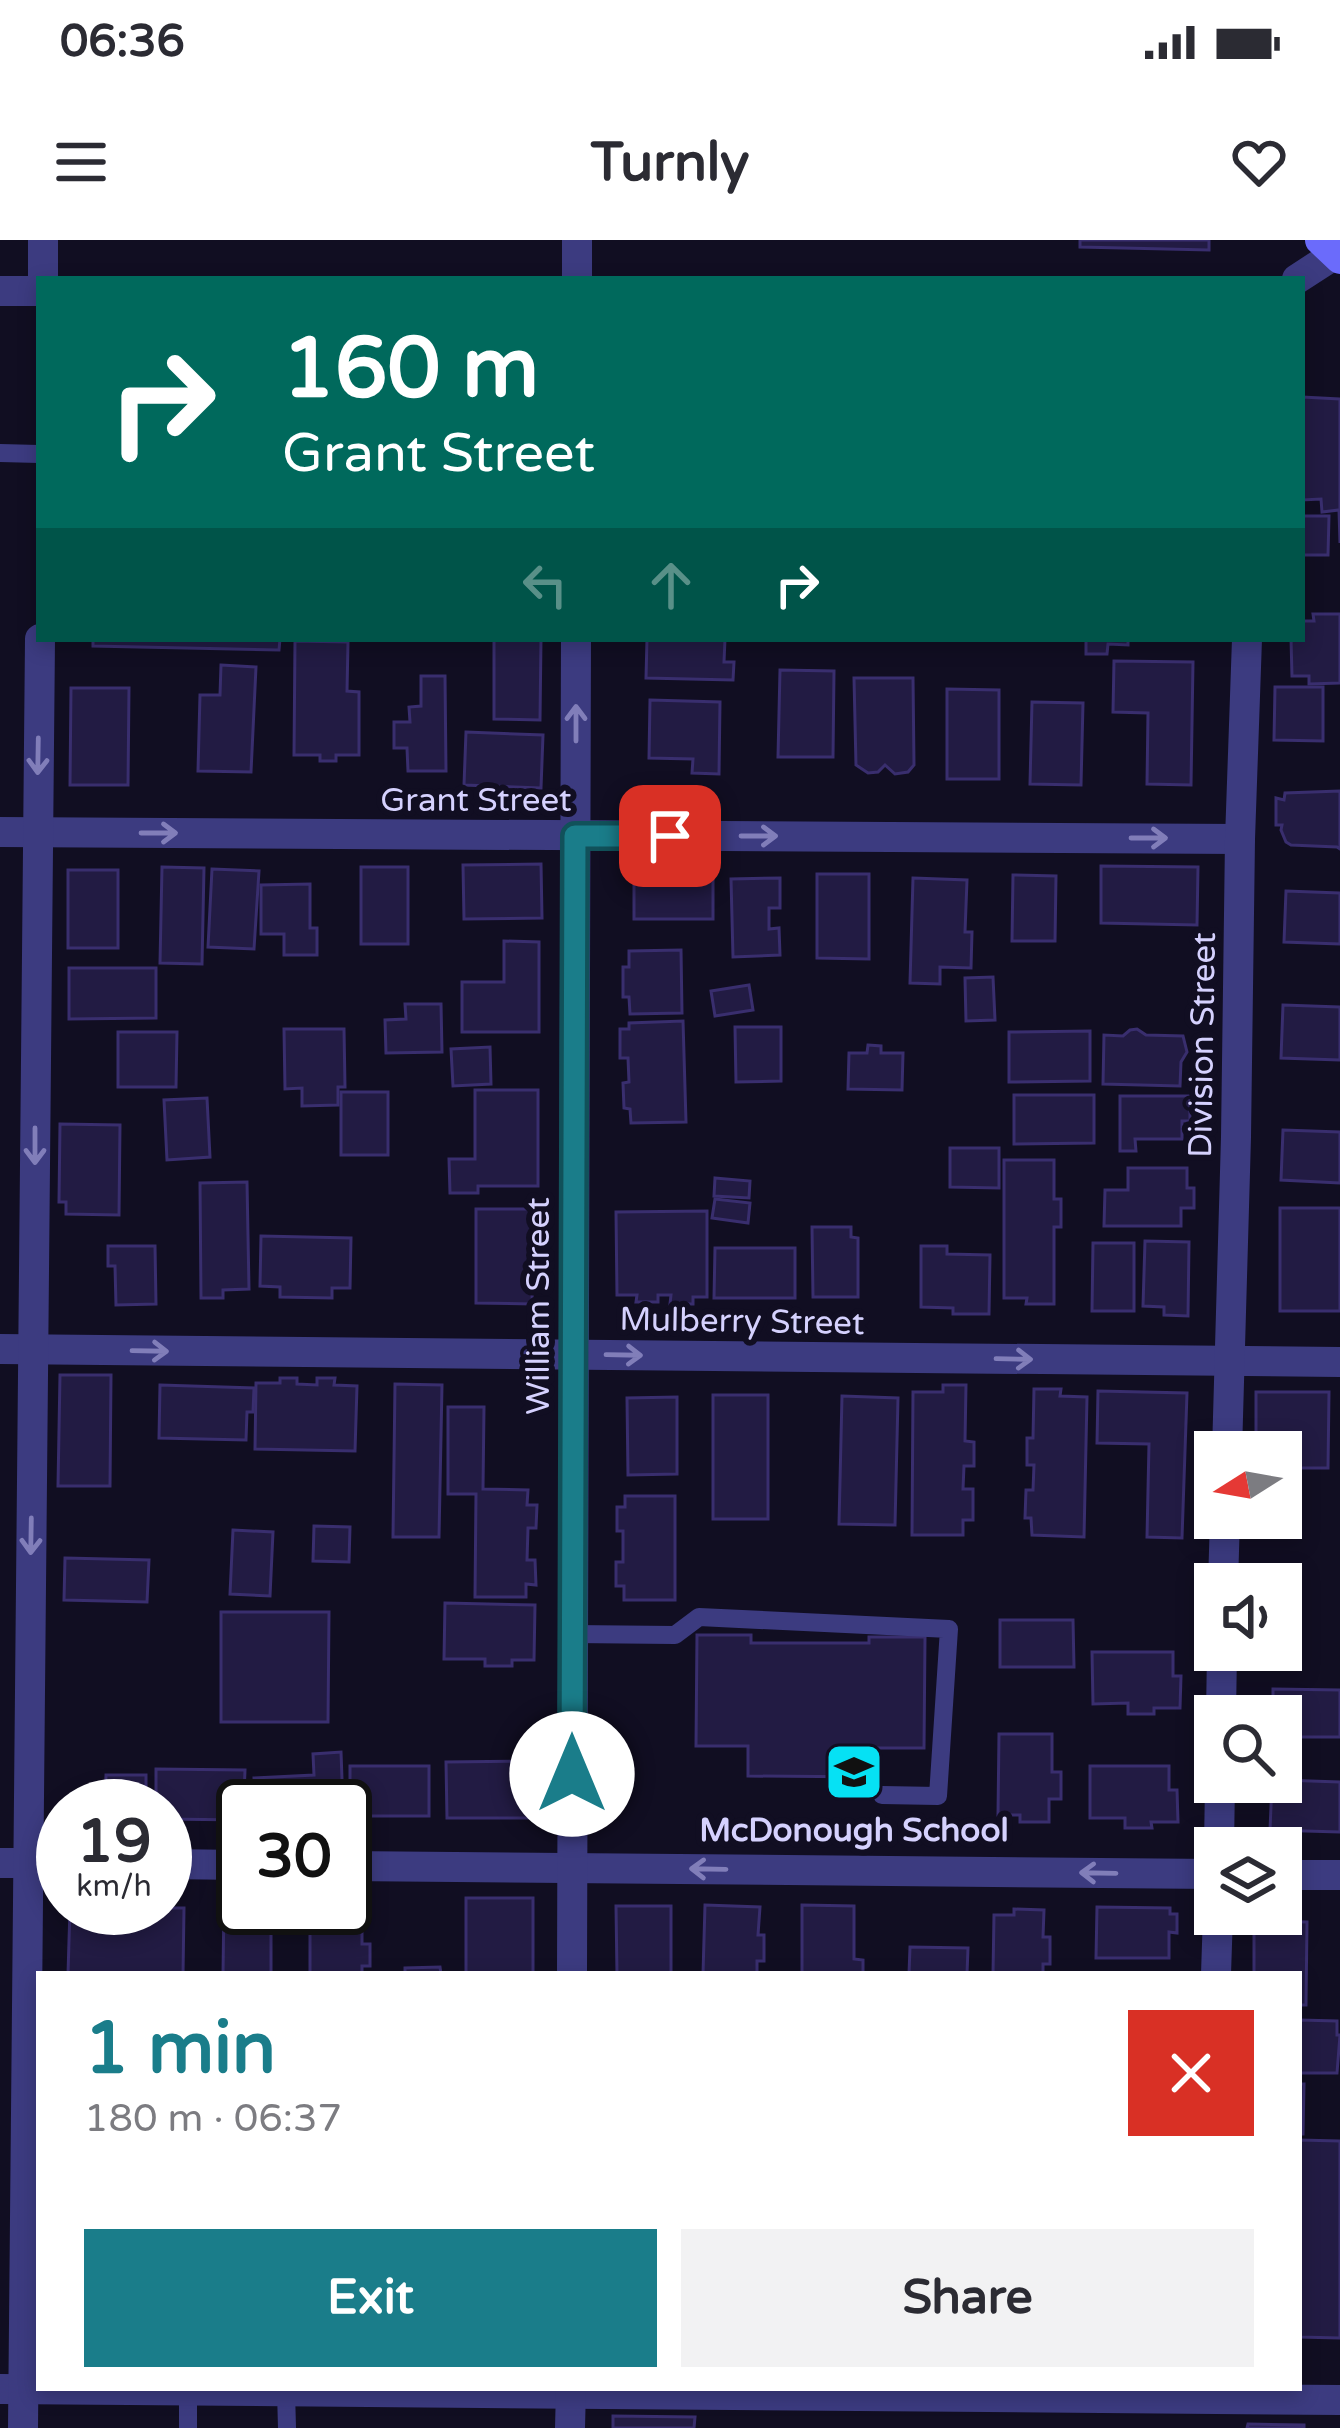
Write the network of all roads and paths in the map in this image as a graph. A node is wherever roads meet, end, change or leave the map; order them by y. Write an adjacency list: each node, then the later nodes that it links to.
1 (44, 240): 4 (street)
2 (577, 240): 5 (street)
3 (1331, 251): 6 (street)
4 (43, 276)
5 (577, 276)
6 (1301, 276)
7 (0, 291): 8 (street)
8 (36, 291)
9 (0, 453): 10 (lane)
10 (36, 454)
11 (40, 642): 15 (street, one-way to 15)
12 (576, 642): 16 (street, William Street, one-way to 12)
13 (1247, 642): 17 (street, Division Street)
14 (0, 832): 15 (street, Grant Street)
15 (38, 832): 16 (street, Grant Street, one-way to 16); 19 (street, one-way to 19)
16 (575, 836): 17 (street, Grant Street, one-way to 17); 20 (street, William Street)
17 (1240, 839): 21 (street, Division Street)
18 (0, 1349): 19 (street, Mulberry Street)
19 (33, 1350): 20 (street, Mulberry Street, one-way to 20); 26 (street, one-way to 26)
20 (573, 1355): 21 (street, Mulberry Street, one-way to 21); 24 (street, William Street)
21 (1230, 1361): 22 (street, Mulberry Street); 23 (street, Division Street)
22 (1340, 1362)
23 (1228, 1431)
24 (572, 1634): 25 (lane); 28 (street, William Street)
25 (882, 1795)
26 (14, 1863): 35 (street)
27 (372, 1866): 28 (street)
28 (572, 1868): 29 (street, one-way to 28); 33 (street, William Street)
29 (1194, 1874)
30 (1302, 1875): 31 (street)
31 (1340, 1875)
32 (1217, 1935): 34 (street)
33 (572, 1971)
34 (1216, 1971)
35 (12, 2389): 41 (street)
36 (188, 2391): 42 (lane)
37 (286, 2391): 38 (street); 43 (lane)
38 (571, 2391): 40 (street); 44 (street)
39 (1340, 2400): 40 (street)
40 (1206, 2405)
41 (23, 2428)
42 (188, 2428)
43 (287, 2428)
44 (570, 2428)

